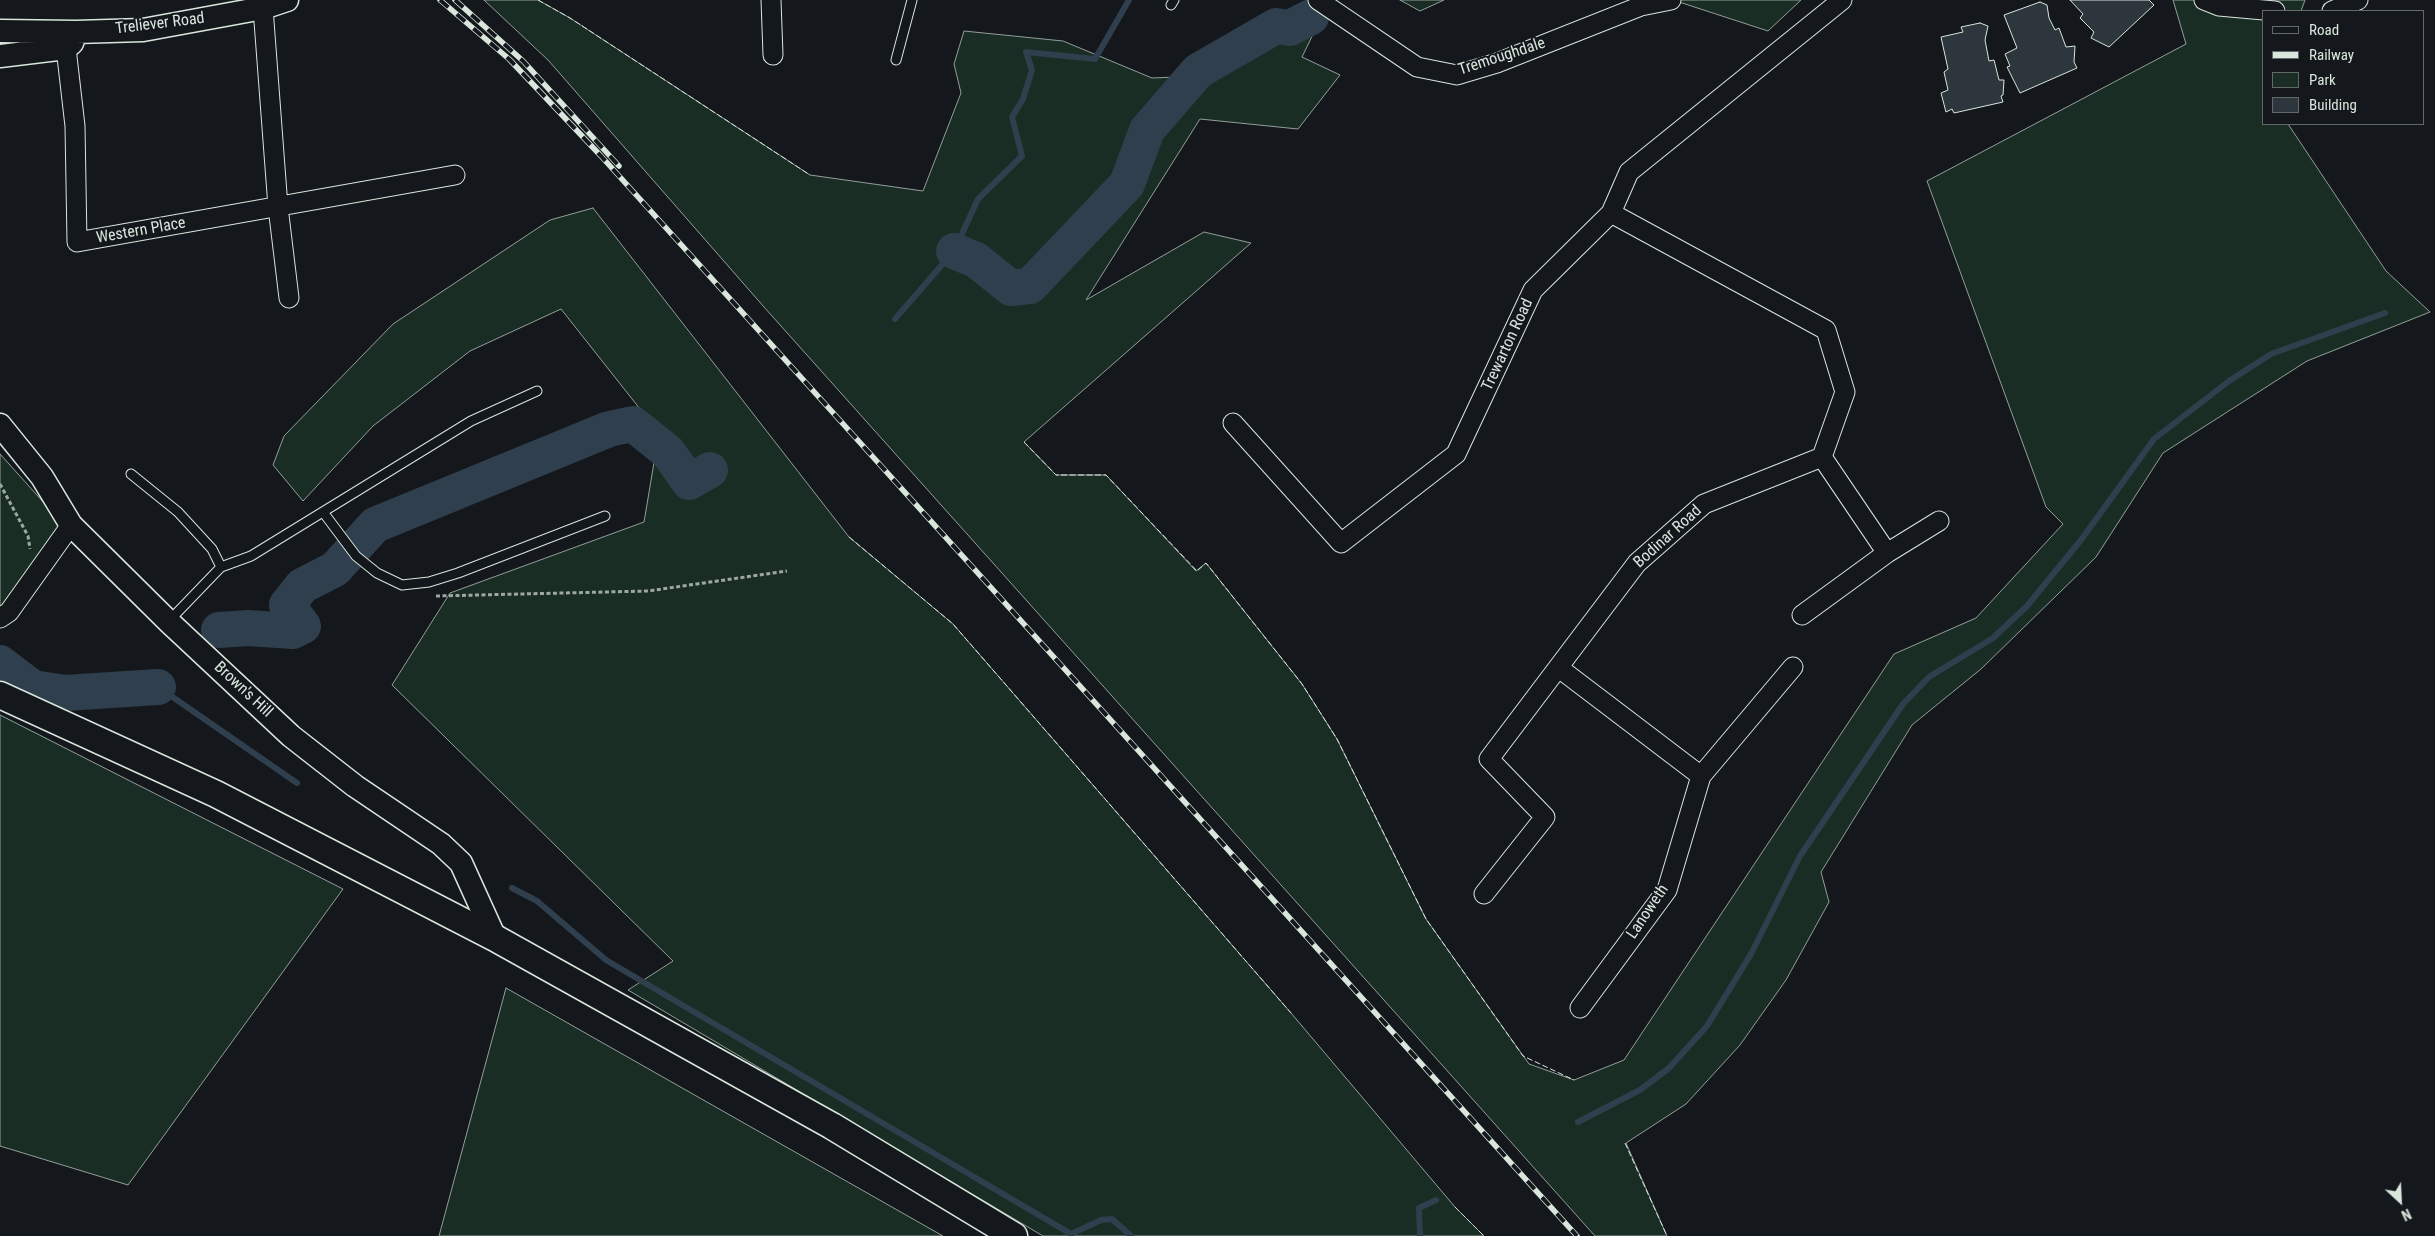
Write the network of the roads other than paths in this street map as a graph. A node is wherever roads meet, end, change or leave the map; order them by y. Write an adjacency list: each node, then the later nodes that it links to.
1 (287, 0): 9 (street, Treliever Road)
2 (771, 0): 14 (street)
3 (912, 0): 16 (lane)
4 (1318, 0): 5 (street, Tremoughdale)
5 (1671, 0)
6 (1842, 0): 19 (street, Trewarton Road)
7 (2204, 0): 10 (street)
8 (2358, 0): 11 (street)
9 (261, 4): 13 (street, Treliever Road); 18 (street)
10 (2264, 10)
11 (2334, 10)
12 (0, 31): 13 (street, Treliever Road)
13 (71, 40): 15 (street); 18 (street, Western Place)
14 (773, 55)
15 (0, 56)
16 (896, 60)
17 (455, 175): 18 (street, Western Place)
18 (278, 207): 20 (street)
19 (1611, 213): 22 (street, Trewarton Road); 24 (street)
20 (289, 298)
21 (537, 391): 26 (lane)
22 (1233, 423)
23 (0, 425): 29 (street, Brown's Hill)
24 (1822, 458): 30 (street); 36 (street, Bodinar Road)
25 (131, 474): 31 (lane)
26 (323, 512): 27 (lane); 31 (lane)
27 (604, 516)
28 (1939, 521): 30 (street)
29 (72, 526): 32 (street); 34 (street, Brown's Hill)
30 (1887, 554): 33 (street)
31 (221, 567): 34 (lane)
32 (5, 615)
33 (1802, 615)
34 (169, 622): 40 (street, Brown's Hill)
35 (1793, 667): 38 (street, Lanoweth)
36 (1559, 668): 38 (street); 39 (street, Bodinar Road)
37 (0, 695): 40 (main road)
38 (1701, 776): 41 (street, Lanoweth)
39 (1484, 894)
40 (495, 938): 42 (main road)
41 (1580, 1008)
42 (1014, 1236)

